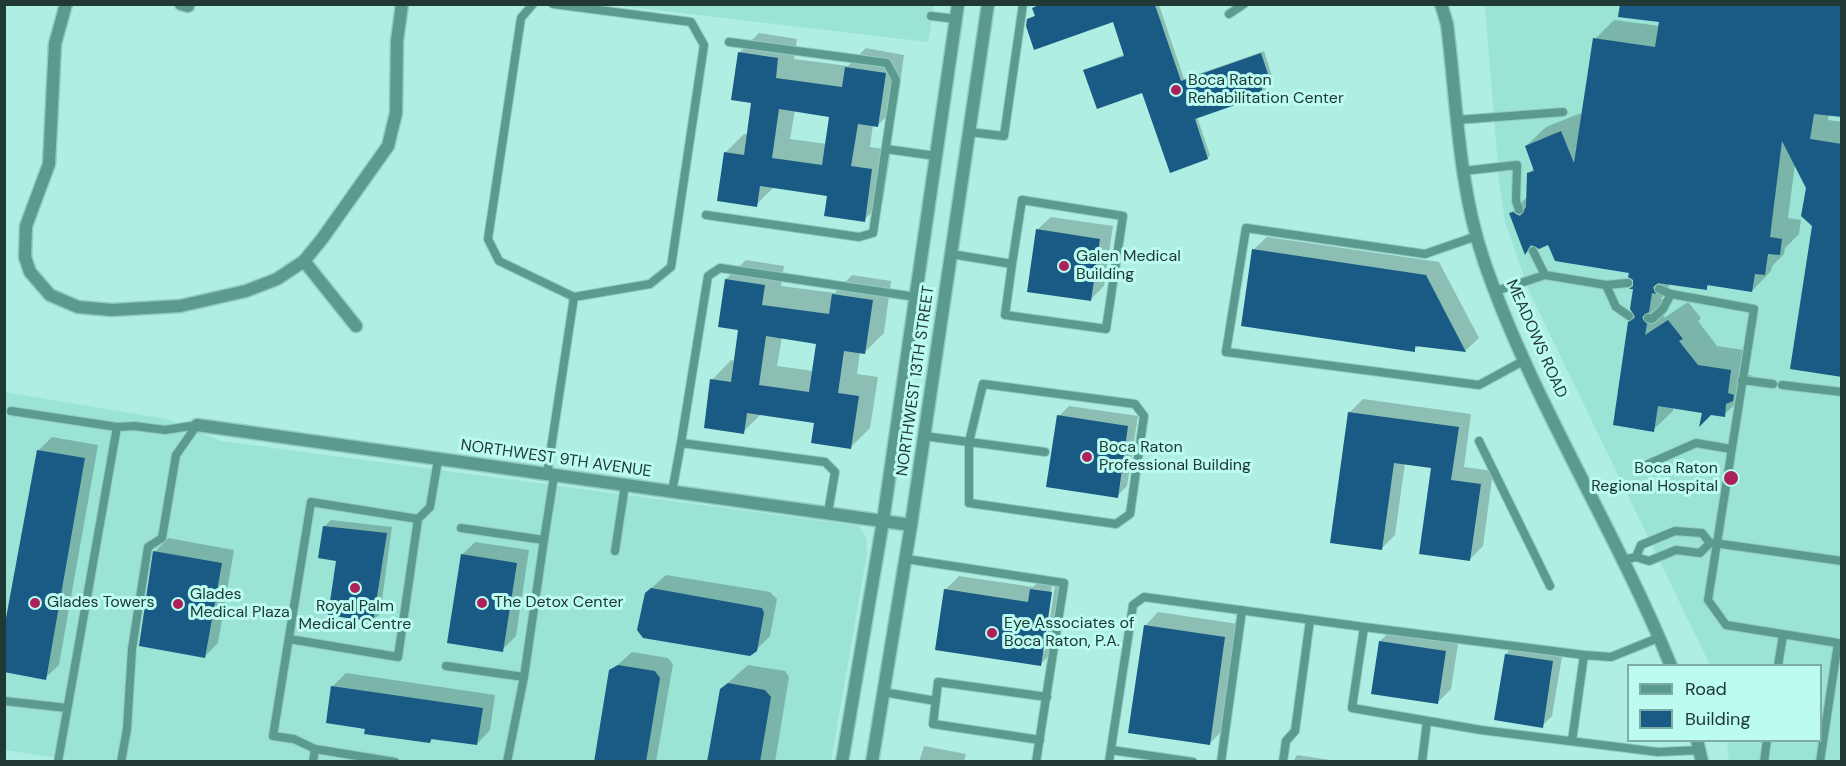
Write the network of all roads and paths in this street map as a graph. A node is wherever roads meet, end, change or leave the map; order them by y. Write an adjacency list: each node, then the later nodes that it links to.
1 (66, 4): 25 (street)
2 (402, 4): 25 (street)
3 (533, 4): 33 (lane)
4 (553, 4): 33 (lane)
5 (958, 4): 12 (street, NORTHWEST 13TH STREET)
6 (988, 4): 16 (street, NORTHWEST 13TH STREET)
7 (1023, 4): 16 (lane)
8 (1244, 4): 10 (lane)
9 (1441, 4): 15 (street, MEADOWS ROAD)
10 (1229, 14)
11 (931, 16): 12 (lane)
12 (956, 19): 18 (street, NORTHWEST 13TH STREET)
13 (729, 42): 17 (lane)
14 (1563, 112): 15 (lane)
15 (1457, 120): 19 (street, MEADOWS ROAD)
16 (969, 132): 24 (street, NORTHWEST 13TH STREET)
17 (886, 149): 18 (lane); 21 (lane)
18 (936, 156): 34 (street, NORTHWEST 13TH STREET)
19 (1463, 171): 20 (lane); 22 (street, MEADOWS ROAD)
20 (1519, 210)
21 (706, 214)
22 (1477, 236): 31 (street, MEADOWS ROAD); 38 (lane)
23 (1533, 251): 27 (lane)
24 (951, 254): 26 (lane); 46 (street, NORTHWEST 13TH STREET)
25 (304, 261): 37 (street)
26 (1012, 264): 26 (lane)
27 (1545, 275): 29 (lane); 31 (lane)
28 (1628, 283): 29 (lane)
29 (1606, 285): 35 (lane)
30 (1659, 289): 32 (lane)
31 (1496, 291): 38 (street, MEADOWS ROAD)
32 (1671, 294): 36 (lane); 39 (lane)
33 (574, 297): 54 (lane)
34 (916, 297): 49 (lane); 59 (street, NORTHWEST 13TH STREET)
35 (1629, 316)
36 (1648, 318)
37 (356, 326)
38 (1525, 360): 67 (street, MEADOWS ROAD)
39 (1742, 380): 40 (lane); 50 (lane)
40 (1773, 384)
41 (1782, 385): 42 (lane)
42 (1842, 392)
43 (11, 411): 45 (lane)
44 (197, 425): 45 (lane); 52 (street, NORTHWEST 9TH AVENUE); 94 (lane)
45 (117, 427): 85 (lane)
46 (924, 436): 48 (lane); 60 (street, NORTHWEST 13TH STREET)
47 (1479, 441): 69 (lane)
48 (969, 442): 48 (lane); 51 (lane)
49 (681, 443): 56 (lane); 57 (lane)
50 (1731, 449): 53 (lane); 63 (lane)
51 (1045, 452)
52 (438, 460): 54 (street, NORTHWEST 9TH AVENUE); 58 (lane)
53 (1637, 469)
54 (550, 476): 55 (street, NORTHWEST 9TH AVENUE); 62 (lane)
55 (625, 486): 56 (street, NORTHWEST 9TH AVENUE); 64 (lane)
56 (672, 492): 57 (street, NORTHWEST 9TH AVENUE)
57 (828, 513): 59 (street, NORTHWEST 9TH AVENUE)
58 (418, 519): 74 (lane); 74 (lane)
59 (883, 521): 60 (street, NORTHWEST 9TH AVENUE); 98 (street, NORTHWEST 13TH STREET)
60 (911, 525): 66 (street, NORTHWEST 13TH STREET)
61 (461, 528): 62 (lane)
62 (544, 540): 80 (lane)
63 (1713, 543): 65 (lane); 65 (lane); 68 (lane); 73 (lane)
64 (615, 551)
65 (1636, 556): 67 (lane)
66 (906, 559): 81 (street, NORTHWEST 13TH STREET); 82 (lane)
67 (1623, 560): 75 (street, MEADOWS ROAD)
68 (1842, 561)
69 (1550, 586)
70 (1242, 610): 71 (lane); 91 (lane); 103 (lane)
71 (1310, 620): 72 (lane); 104 (lane)
72 (1364, 627): 76 (lane); 86 (lane)
73 (1783, 635): 78 (lane); 107 (lane)
74 (288, 639): 90 (lane)
75 (1658, 639): 76 (lane); 77 (street, MEADOWS ROAD)
76 (1584, 655): 88 (lane)
77 (1670, 664)
78 (1778, 664)
79 (446, 666): 80 (lane)
80 (524, 677): 97 (lane)
81 (883, 692): 84 (lane); 99 (street, NORTHWEST 13TH STREET)
82 (1047, 697): 84 (lane); 87 (lane)
83 (4, 700): 85 (lane)
84 (936, 701): 87 (lane)
85 (67, 708): 93 (lane)
86 (1427, 721): 88 (lane); 105 (lane)
87 (1040, 740): 100 (lane)
88 (1572, 741): 92 (lane)
89 (1767, 742): 106 (lane)
90 (315, 749): 95 (lane); 96 (lane)
91 (1110, 750): 101 (lane); 102 (lane)
92 (1700, 751)
93 (58, 762)
94 (121, 762)
95 (313, 762)
96 (395, 762)
97 (507, 762)
98 (842, 762)
99 (872, 762)
100 (1036, 762)
101 (1109, 762)
102 (1194, 762)
103 (1221, 762)
104 (1283, 762)
105 (1422, 762)
106 (1764, 762)
107 (1820, 762)

